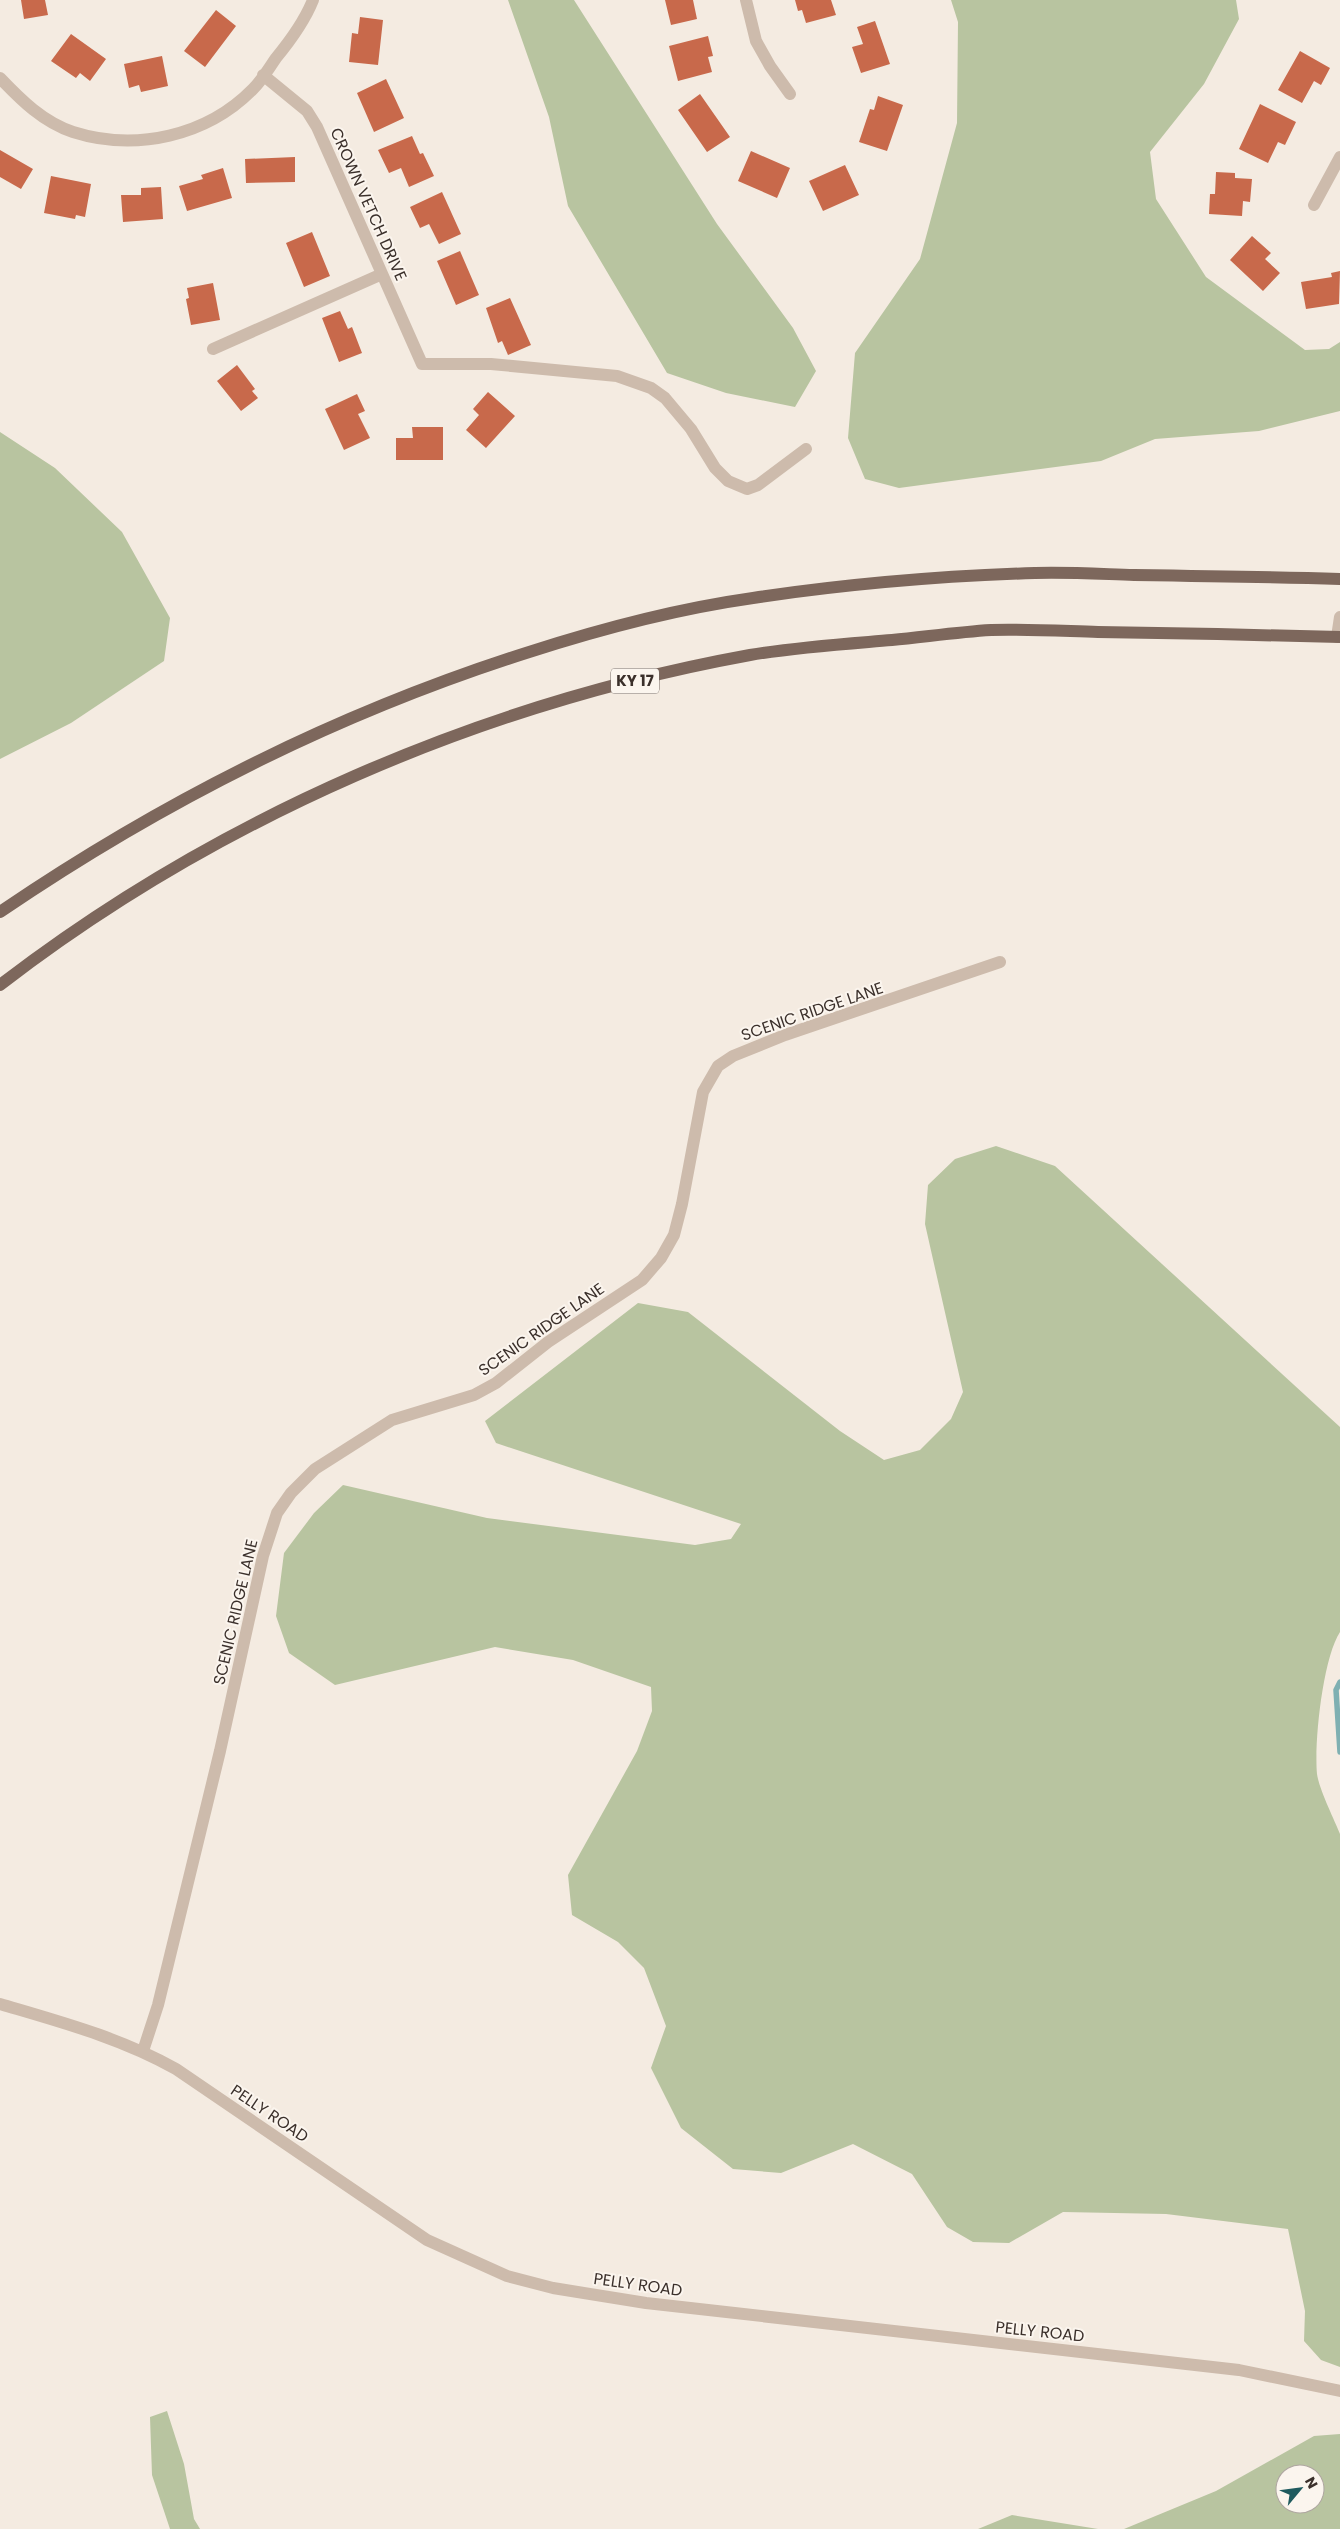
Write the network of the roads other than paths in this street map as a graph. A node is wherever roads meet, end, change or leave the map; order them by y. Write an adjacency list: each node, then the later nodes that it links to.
1 (313, 0): 3 (street)
2 (746, 0): 5 (street)
3 (263, 76): 4 (street); 8 (street, CROWN VETCH DRIVE)
4 (0, 78)
5 (790, 94)
6 (1340, 157): 7 (street)
7 (1314, 205)
8 (382, 274): 9 (street); 10 (street, CROWN VETCH DRIVE)
9 (213, 349)
10 (806, 449)
11 (1340, 579): 14 (main road)
12 (1340, 617): 13 (street)
13 (1338, 637): 16 (main road, KY 17)
14 (0, 912)
15 (1000, 962): 18 (street, SCENIC RIDGE LANE)
16 (0, 985)
17 (0, 2004): 18 (street, PELLY ROAD)
18 (143, 2050): 19 (street, PELLY ROAD)
19 (1340, 2390)

